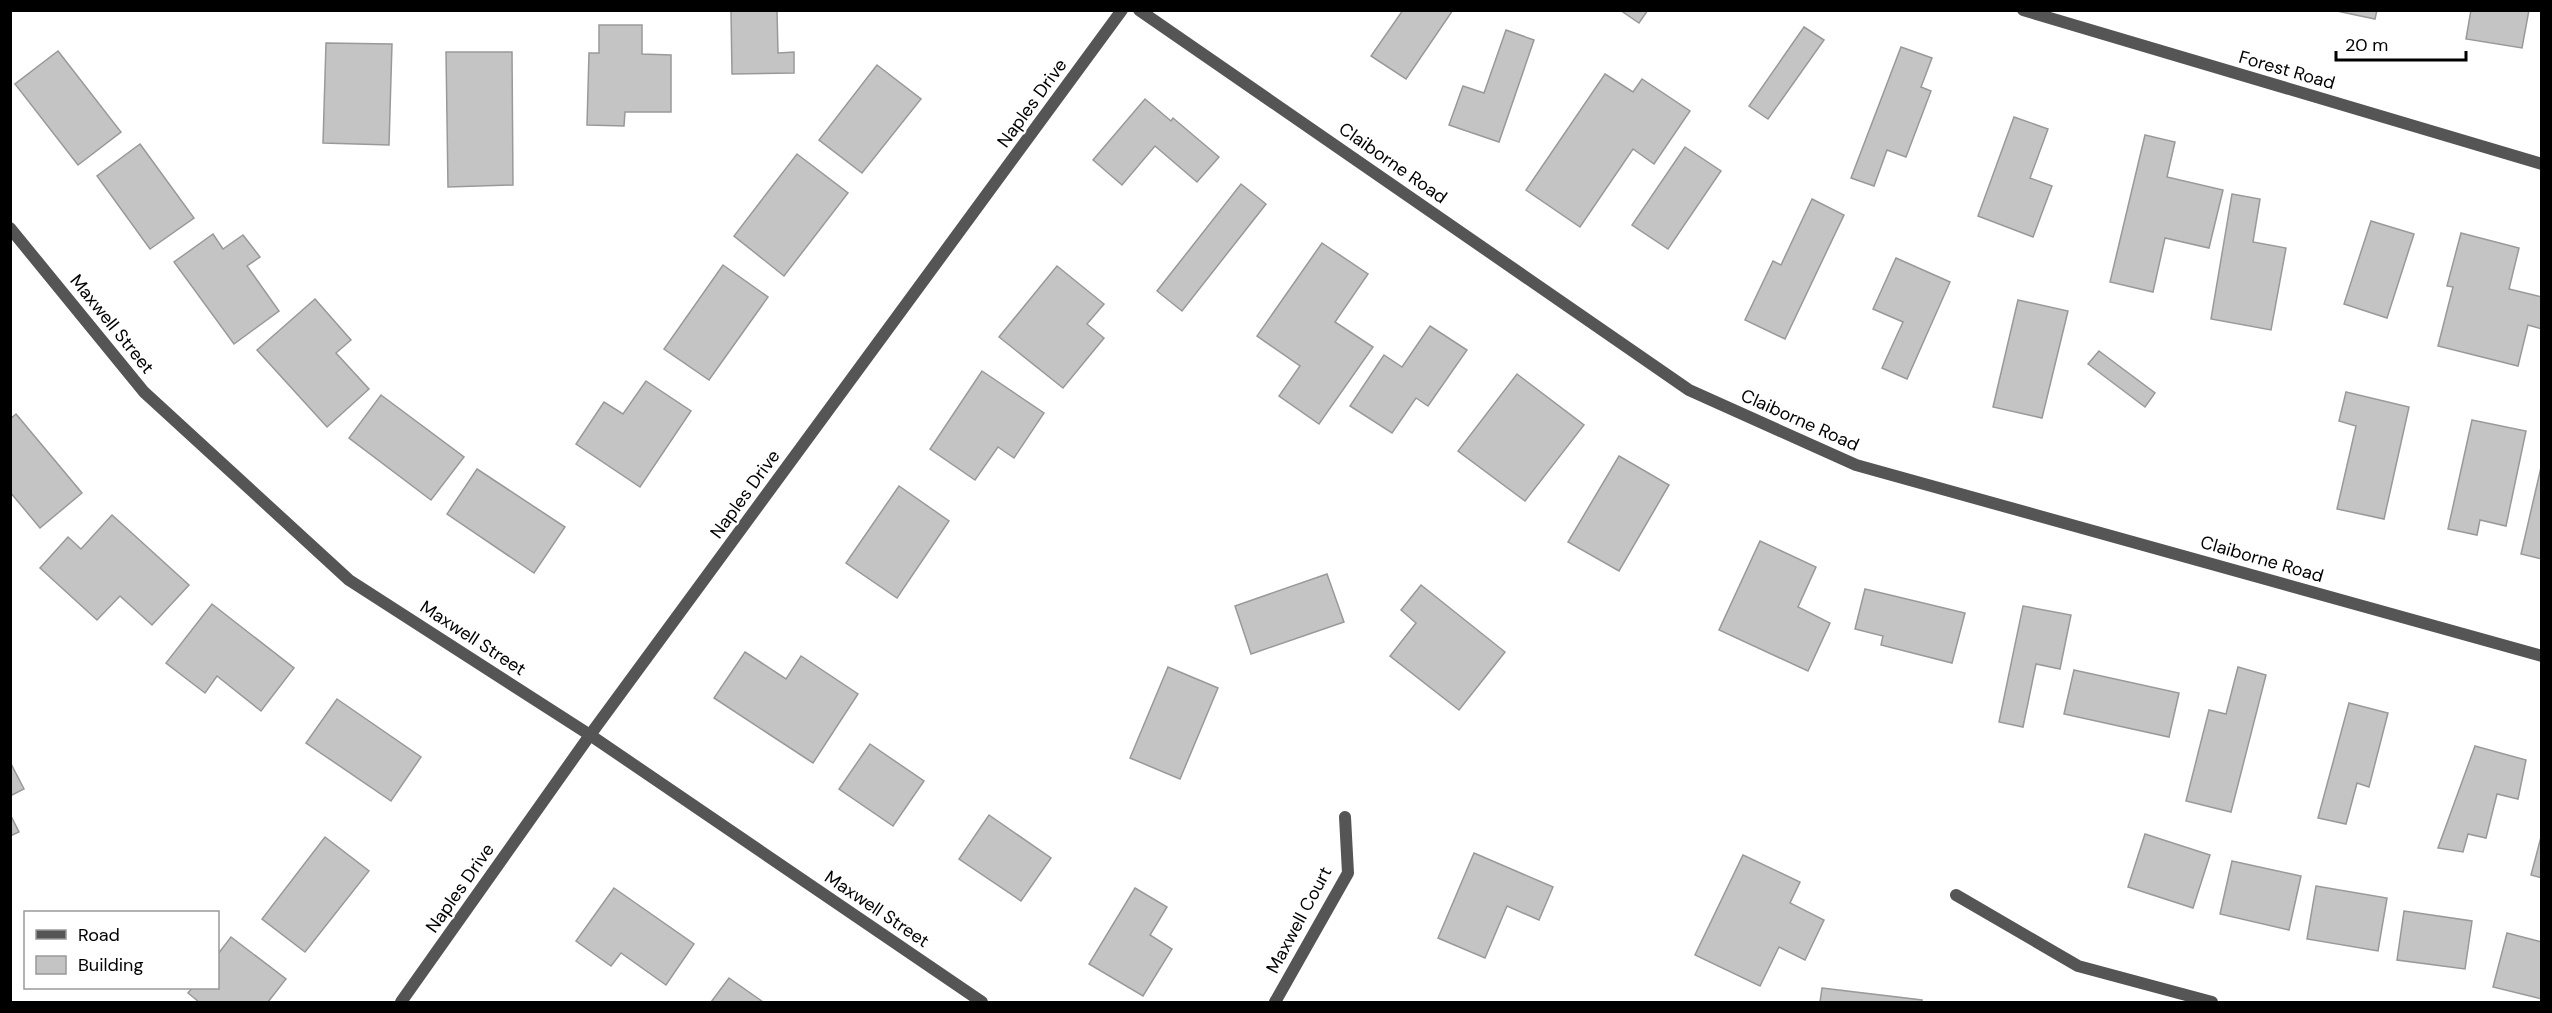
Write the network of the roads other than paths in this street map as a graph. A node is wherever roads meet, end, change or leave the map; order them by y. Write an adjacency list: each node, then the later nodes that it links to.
1 (1122, 10): 7 (street, Naples Drive)
2 (1140, 10): 6 (street, Claiborne Road)
3 (2023, 10): 4 (street, Forest Road)
4 (2541, 164)
5 (10, 228): 7 (street, Maxwell Street)
6 (2541, 656)
7 (590, 735): 10 (street, Naples Drive); 11 (street, Maxwell Street)
8 (1345, 817): 12 (street, Maxwell Court)
9 (1956, 894): 13 (street)
10 (400, 1002)
11 (981, 1002)
12 (1275, 1002)
13 (2212, 1002)

